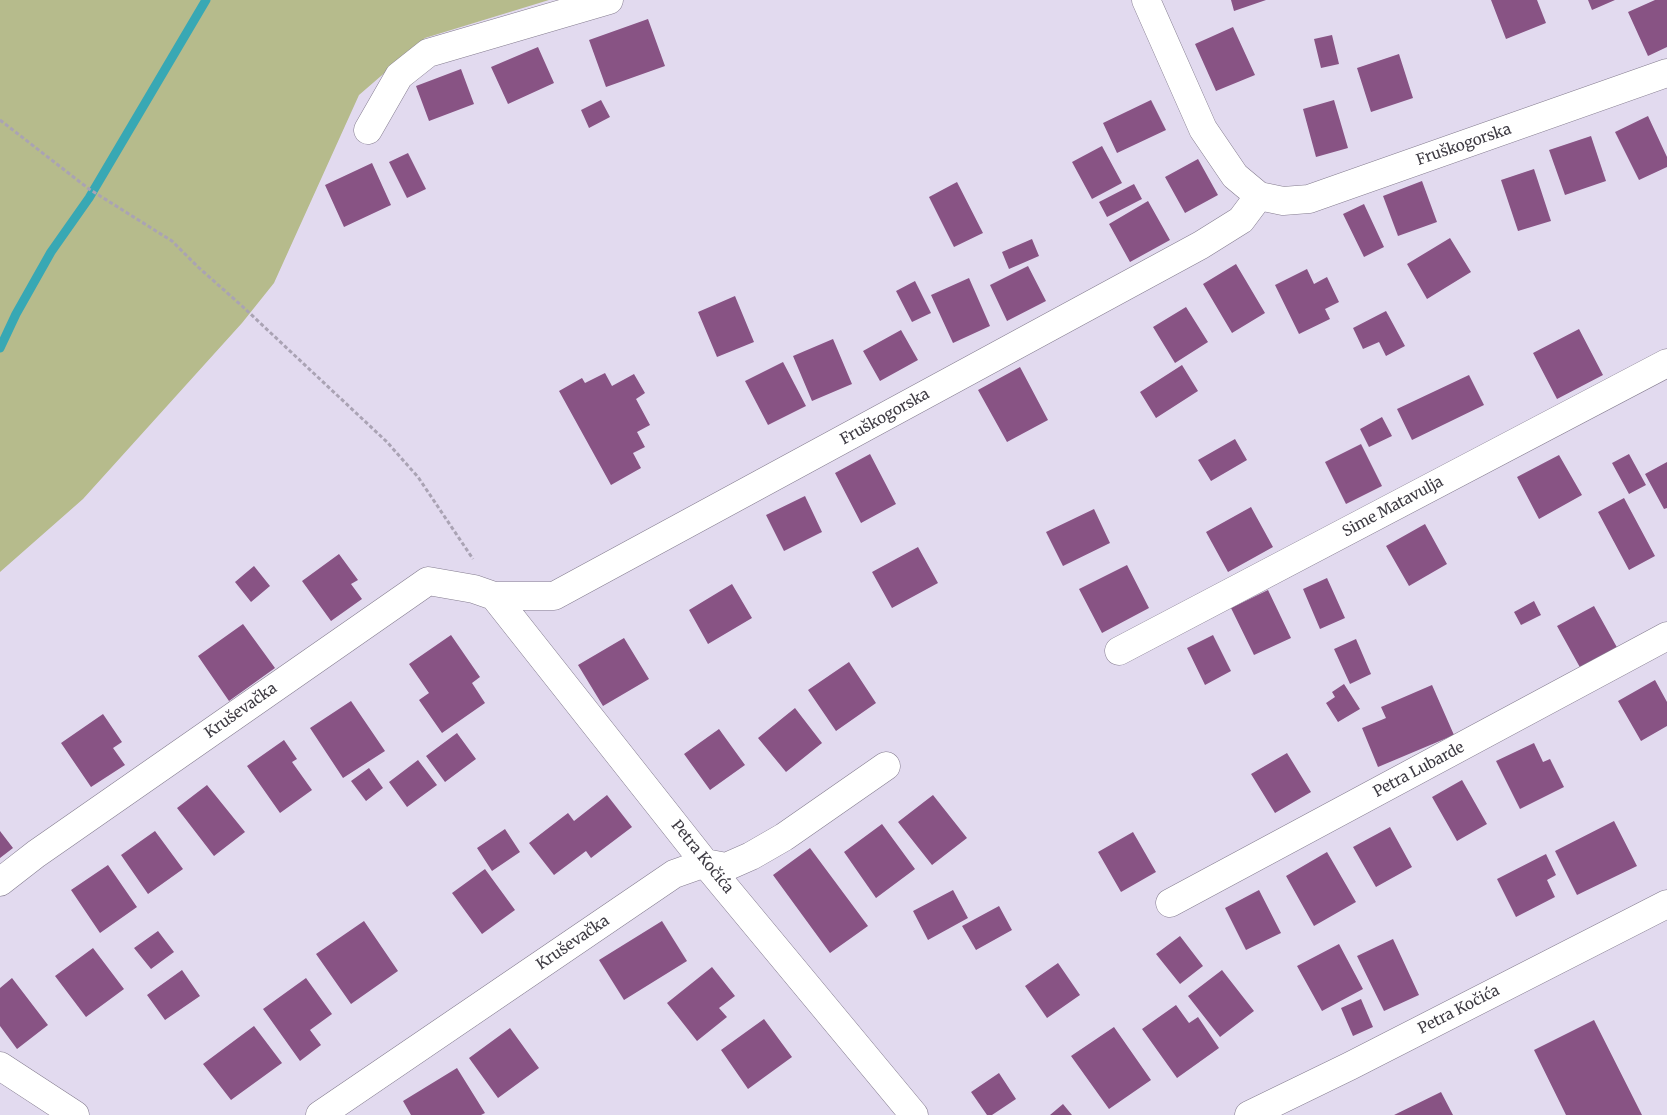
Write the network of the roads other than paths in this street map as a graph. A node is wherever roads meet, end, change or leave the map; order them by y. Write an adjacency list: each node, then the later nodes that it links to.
1 (609, 0): 4 (street)
2 (1146, 0): 5 (street, Fruškogorska)
3 (1667, 73): 5 (street, Fruškogorska)
4 (368, 130)
5 (1259, 196): 7 (street, Fruškogorska)
6 (1667, 363): 9 (street, Sime Matavulja)
7 (494, 596): 11 (street, Petra Kočića); 12 (street, Kruševačka)
8 (1667, 636): 13 (street, Petra Lubarde)
9 (1119, 651)
10 (886, 766): 11 (street)
11 (705, 863): 17 (street, Kruševačka); 18 (street, Petra Kočića)
12 (0, 882)
13 (1170, 903)
14 (1667, 904): 19 (street, Petra Kočića)
15 (0, 1066): 16 (street)
16 (75, 1115)
17 (320, 1115)
18 (914, 1115)
19 (1249, 1115)

